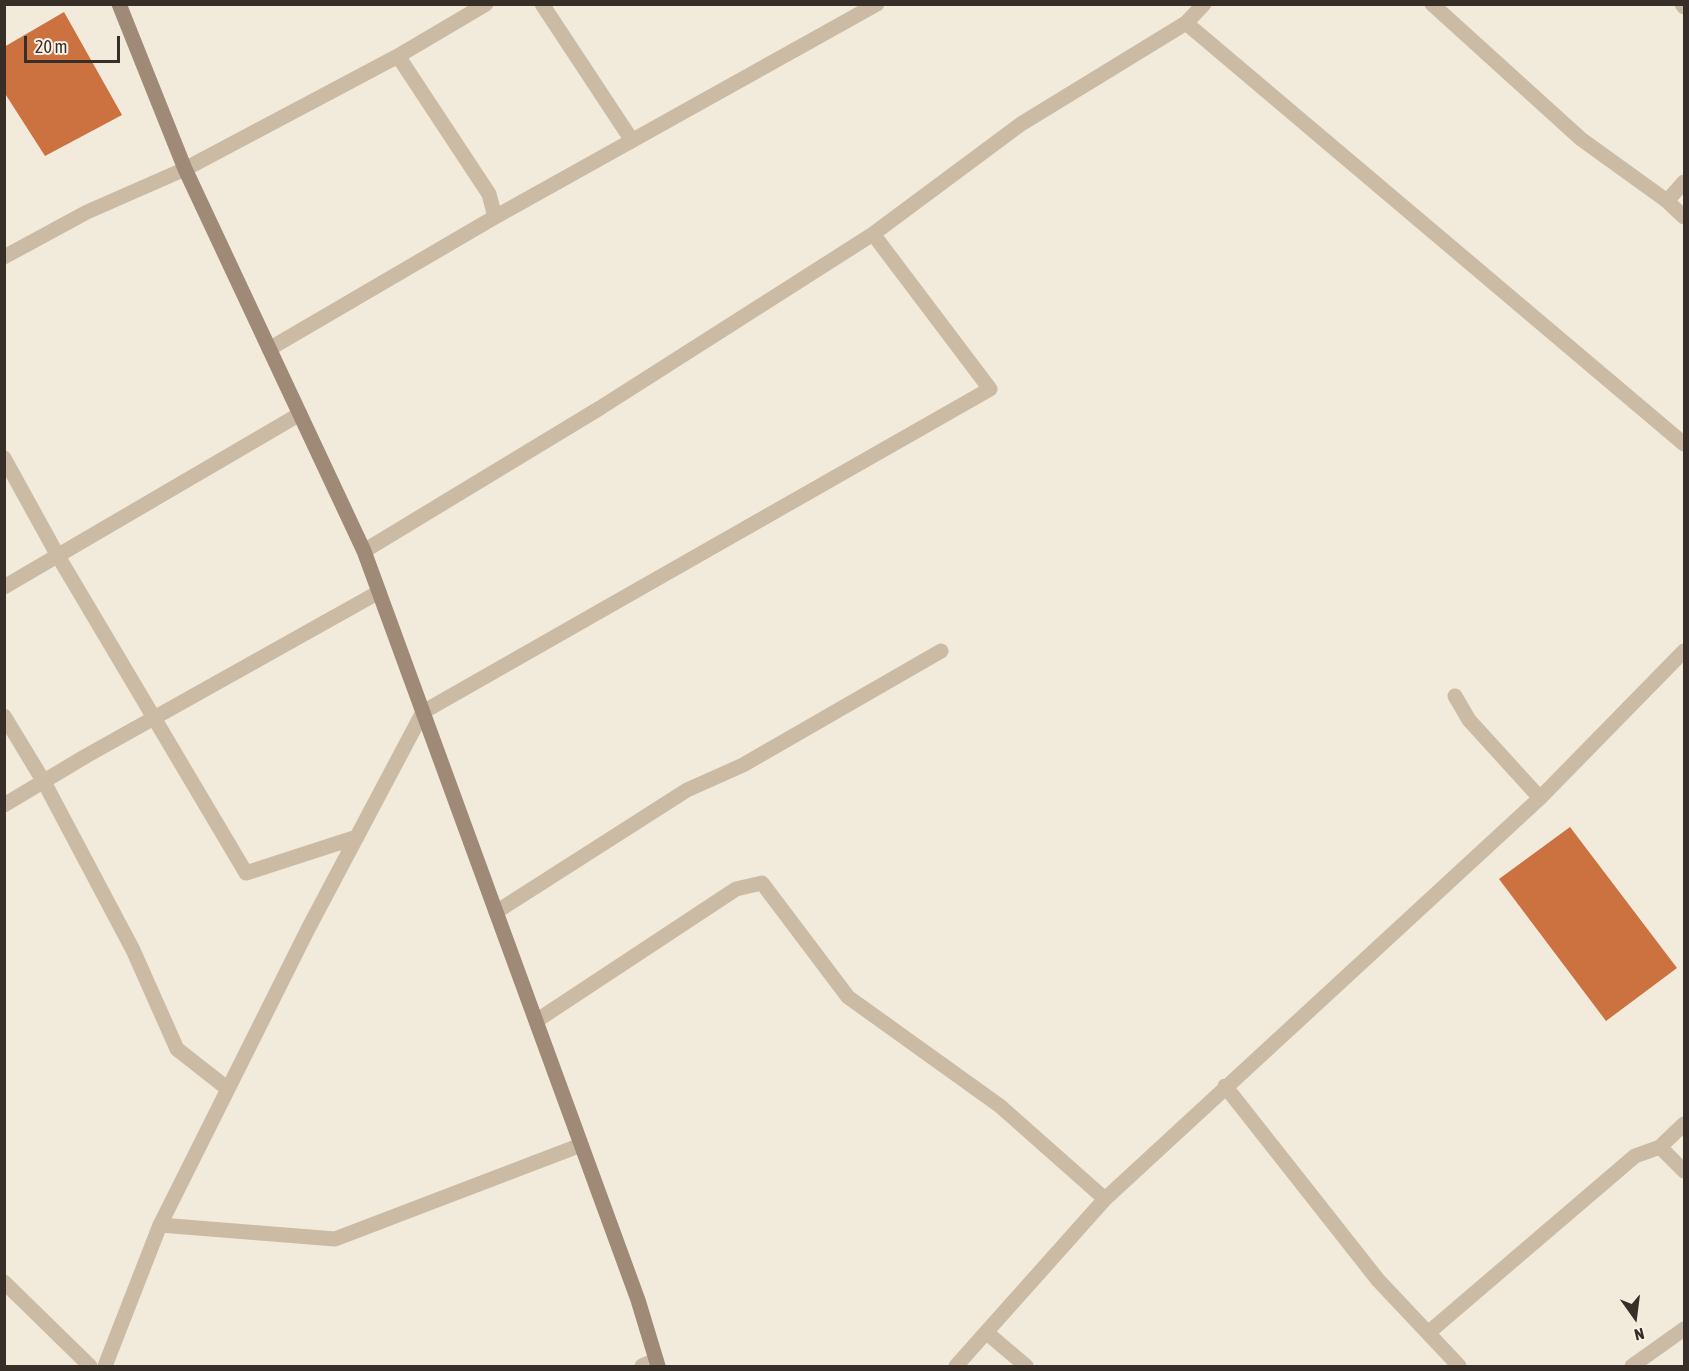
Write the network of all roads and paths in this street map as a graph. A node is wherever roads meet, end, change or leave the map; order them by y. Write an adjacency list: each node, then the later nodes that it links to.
1 (119, 4): 10 (main road)
2 (486, 4): 8 (street)
3 (542, 4): 9 (street)
4 (877, 4): 9 (street)
5 (1204, 4): 7 (street)
6 (1432, 4): 12 (street)
7 (1186, 23): 15 (street); 19 (street)
8 (398, 57): 10 (street); 13 (street)
9 (631, 139): 13 (street)
10 (185, 169): 16 (street); 17 (main road)
11 (1684, 182): 12 (street)
12 (1667, 201): 14 (street)
13 (495, 217): 17 (street)
14 (1684, 217)
15 (873, 234): 21 (street); 28 (street)
16 (4, 257)
17 (269, 349): 18 (main road)
18 (300, 414): 21 (main road); 22 (street)
19 (1684, 444)
20 (4, 458): 22 (street)
21 (364, 551): 24 (main road)
22 (58, 556): 23 (street); 30 (street)
23 (4, 587)
24 (379, 592): 28 (main road); 30 (street)
25 (941, 651): 35 (street)
26 (1684, 651): 32 (street)
27 (1455, 696): 32 (street)
28 (423, 712): 34 (street); 35 (main road)
29 (4, 716): 31 (street)
30 (156, 717): 31 (street); 34 (street)
31 (44, 782): 33 (street); 38 (street)
32 (1540, 798): 37 (street)
33 (4, 806)
34 (357, 837): 38 (street)
35 (496, 912): 36 (main road)
36 (536, 1021): 40 (main road); 43 (street)
37 (1225, 1086): 43 (street); 48 (street)
38 (228, 1089): 44 (street)
39 (1684, 1125): 41 (street)
40 (581, 1145): 44 (street); 49 (main road)
41 (1660, 1147): 42 (street); 48 (street)
42 (1684, 1171)
43 (1105, 1199): 47 (street)
44 (160, 1225): 51 (street)
45 (4, 1282): 50 (street)
46 (1684, 1329): 55 (street)
47 (987, 1333): 52 (street); 53 (street)
48 (1428, 1333): 54 (street)
49 (652, 1364)
50 (90, 1366)
51 (105, 1366)
52 (956, 1366)
53 (1026, 1366)
54 (1460, 1366)
55 (1632, 1366)

